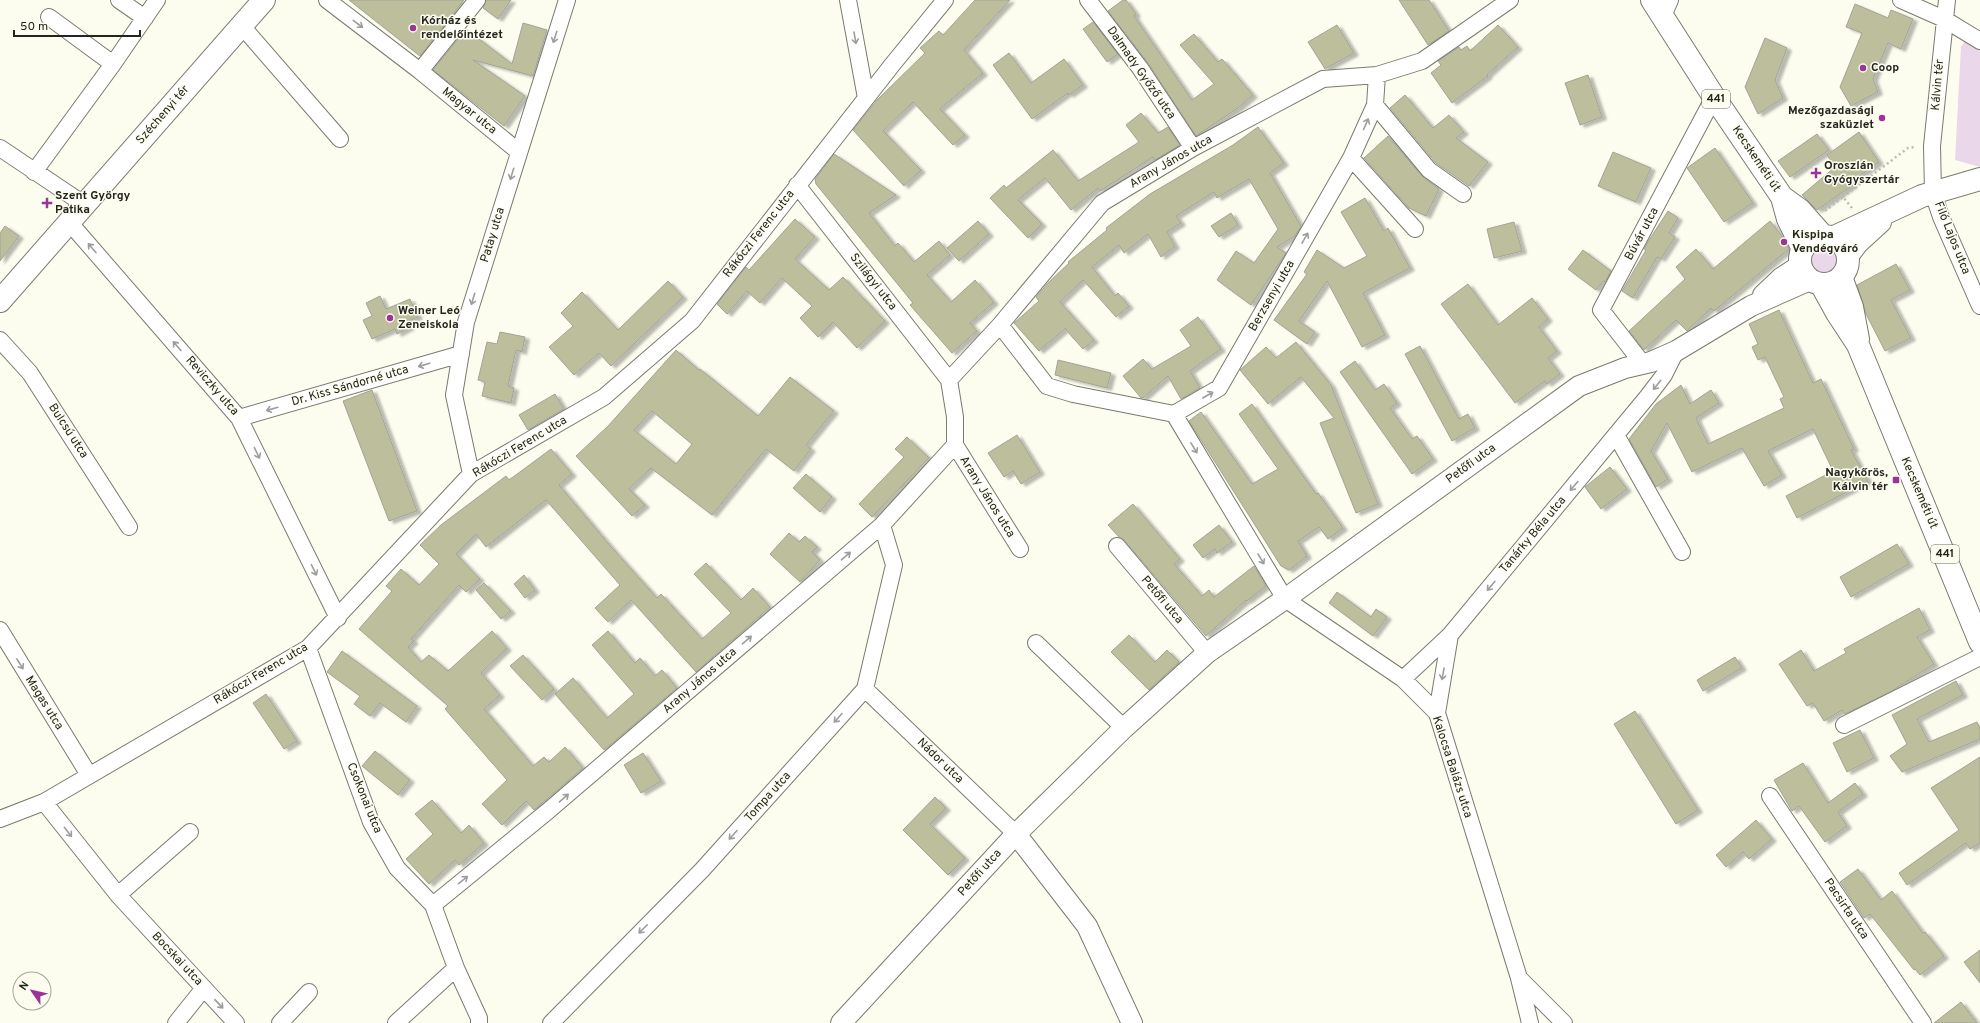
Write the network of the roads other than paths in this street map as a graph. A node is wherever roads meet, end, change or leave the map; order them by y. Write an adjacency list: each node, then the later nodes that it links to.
1 (119, 0): 15 (street)
2 (157, 0): 15 (street)
3 (264, 0): 17 (main road, Széchenyi tér)
4 (327, 0): 20 (street, Magyar utca, one-way to 20)
5 (476, 0): 20 (street)
6 (567, 0): 28 (street, Patay utca, one-way to 28)
7 (848, 0): 23 (street, one-way to 23)
8 (945, 0): 23 (street, Rákóczi Ferenc utca)
9 (1088, 0): 27 (street, Dalmady Győző utca)
10 (1510, 0): 21 (street, Arany János utca)
11 (1901, 0): 16 (street)
12 (1947, 0): 16 (street, Kálvin tér)
13 (1661, 6): 22 (main road, Kecskeméti út / 441)
14 (49, 17): 19 (street)
15 (145, 18): 19 (street)
16 (1944, 19): 18 (street); 33 (street, Kálvin tér)
17 (241, 25): 25 (street); 36 (main road, Széchenyi tér)
18 (1980, 41)
19 (113, 64): 30 (street)
20 (420, 71): 28 (street, Magyar utca)
21 (1377, 75): 24 (street, Berzsenyi utca); 27 (street, Arany János utca)
22 (1714, 97): 35 (main road, Kecskeméti út / 441); 49 (street, Búvár utca)
23 (866, 98): 32 (street, Rákóczi Ferenc utca)
24 (1374, 105): 29 (street, Berzsenyi utca, one-way to 24); 34 (street)
25 (340, 139)
26 (0, 148): 30 (street)
27 (1193, 148): 45 (street, Arany János utca)
28 (519, 152): 48 (street, Patay utca, one-way to 48)
29 (1351, 158): 39 (street); 51 (street, Berzsenyi utca, one-way to 29)
30 (34, 172): 36 (street)
31 (1980, 179): 33 (main road)
32 (797, 185): 50 (street, Szilágyi utca); 55 (street, Rákóczi Ferenc utca)
33 (1933, 193): 37 (main road); 44 (street, Filó Lajos utca)
34 (1463, 194)
35 (1782, 196): 40 (main road, Kecskeméti út / 441); 42 (main road, Kecskeméti út / 441)
36 (85, 205): 38 (main road, Széchenyi tér)
37 (1895, 209): 40 (main road); 41 (main road)
38 (69, 222): 43 (main road, Széchenyi tér); 52 (street, Reviczky utca, one-way to 38)
39 (1415, 229)
40 (1828, 237): 41 (main road, 441); 42 (main road)
41 (1848, 255): 42 (main road)
42 (1815, 271): 47 (street, Petőfi utca); 65 (main road, Kecskeméti út / 441)
43 (3, 292)
44 (1980, 306)
45 (1000, 325): 50 (street, Arany János utca); 51 (street)
46 (0, 340): 57 (street, Bulcsú utca)
47 (1676, 351): 49 (street, Petőfi utca); 53 (street, Tanárky Béla utca, one-way to 53)
48 (461, 354): 52 (street, Dr. Kiss Sándorné utca, one-way to 52); 55 (street, Patay utca)
49 (1643, 364): 61 (street, Petőfi utca)
50 (949, 380): 54 (street, Arany János utca)
51 (1174, 414): 61 (street, one-way to 61)
52 (240, 418): 62 (street, Reviczky utca, one-way to 62)
53 (1616, 436): 60 (street); 64 (street, Tanárky Béla utca, one-way to 64)
54 (955, 445): 56 (street, Arany János utca); 59 (street, Arany János utca)
55 (471, 474): 62 (street, Rákóczi Ferenc utca)
56 (882, 525): 71 (street, Tompa utca); 82 (street, Arany János utca, one-way to 56)
57 (129, 527)
58 (1117, 546): 68 (street, Petőfi utca)
59 (1020, 549)
60 (1682, 552)
61 (1285, 599): 68 (street, Petőfi utca); 70 (street, Kalocsa Balázs utca)
62 (338, 618): 67 (street, Rákóczi Ferenc utca)
63 (0, 630): 75 (street, Magas utca, one-way to 75)
64 (1450, 636): 70 (street, Tanárky Béla utca); 72 (street, one-way to 72)
65 (1980, 642)
66 (1036, 643): 74 (street)
67 (308, 648): 75 (street, Rákóczi Ferenc utca); 82 (street, Csokonai utca)
68 (1207, 653): 74 (street, Petőfi utca)
69 (1980, 657): 73 (street)
70 (1403, 678): 72 (street, Kalocsa Balázs utca)
71 (865, 689): 80 (street, Nádor utca); 92 (street, Tompa utca, one-way to 92)
72 (1437, 714): 84 (street, Kalocsa Balázs utca)
73 (1844, 725)
74 (1124, 728): 80 (street, Petőfi utca)
75 (89, 775): 77 (street, Rákóczi Ferenc utca)
76 (1770, 796): 97 (street, Pacsirta utca)
77 (44, 802): 78 (street, Rákóczi Ferenc utca); 81 (street, Bocskai utca, one-way to 81)
78 (0, 819)
79 (190, 832): 81 (street)
80 (1016, 834): 93 (street, Petőfi utca); 94 (street)
81 (118, 895): 85 (street, Bocskai utca)
82 (432, 905): 83 (street, Csokonai utca)
83 (456, 968): 87 (street, Csokonai utca); 91 (street)
84 (1519, 978): 95 (street, Kalocsa Balázs utca); 96 (street, Kalocsa Balázs utca)
85 (204, 988): 88 (street); 89 (street, Bocskai utca, one-way to 89)
86 (309, 992): 90 (street)
87 (481, 1022)
88 (176, 1023)
89 (236, 1023)
90 (280, 1023)
91 (396, 1023)
92 (551, 1023)
93 (841, 1023)
94 (1132, 1023)
95 (1530, 1023)
96 (1564, 1023)
97 (1923, 1023)

